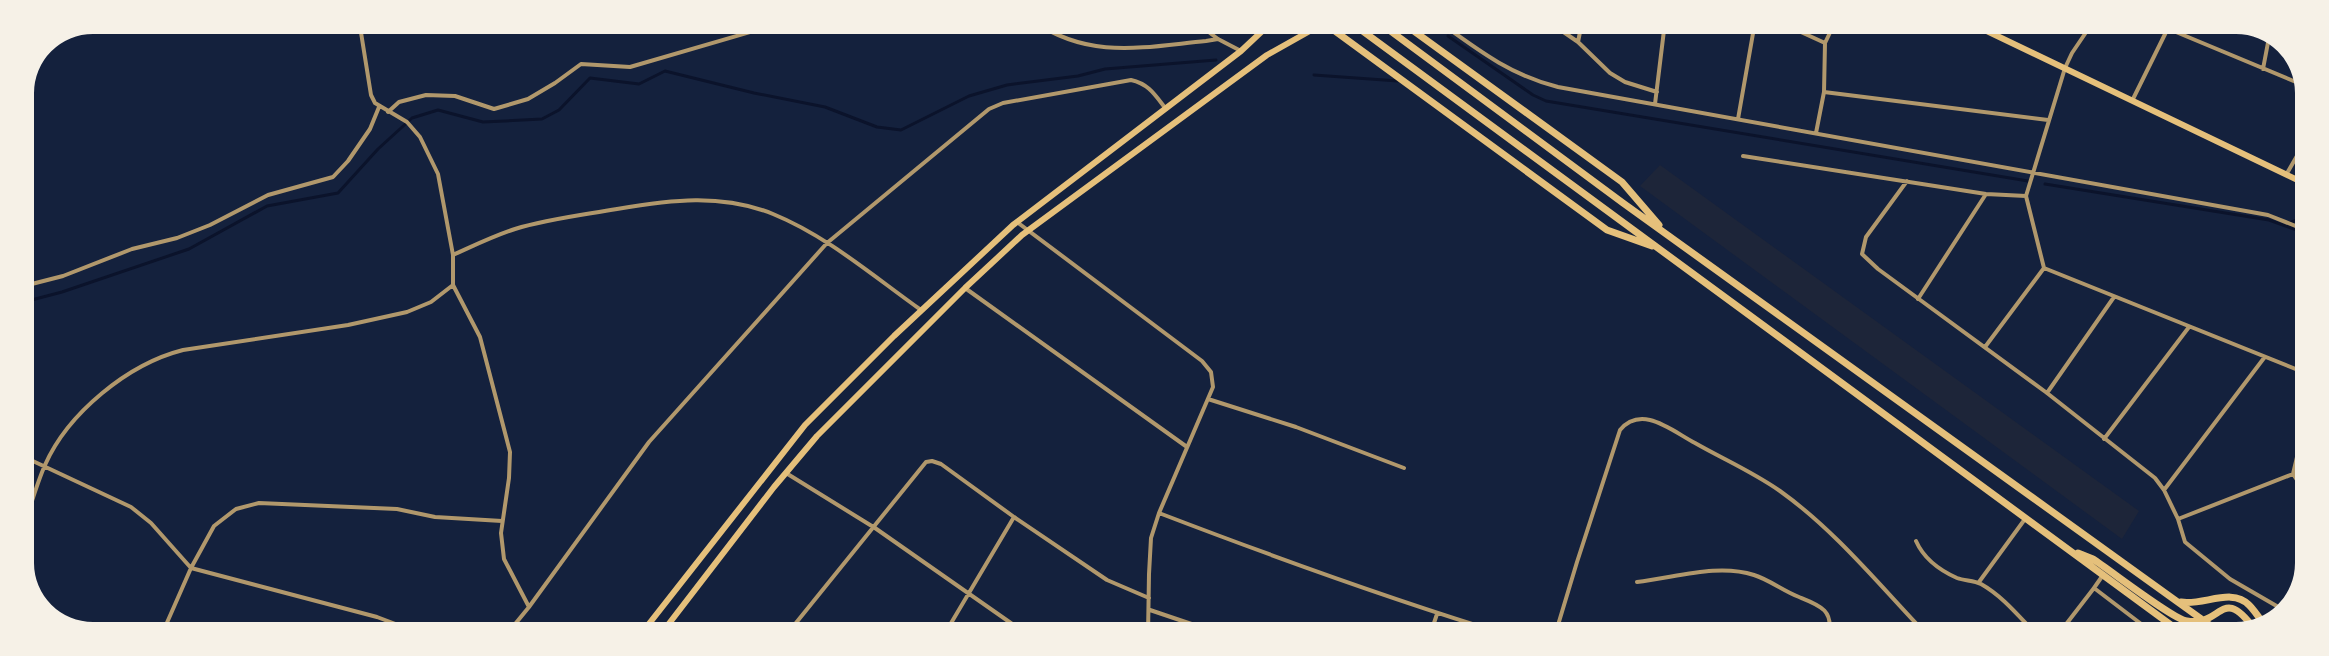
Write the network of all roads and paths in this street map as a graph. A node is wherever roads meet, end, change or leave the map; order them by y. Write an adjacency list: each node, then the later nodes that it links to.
1 (361, 34): 34 (street)
2 (748, 34): 36 (street)
3 (1054, 34): 22 (street)
4 (1211, 34): 22 (street)
5 (1259, 34): 26 (main road)
6 (1306, 34): 50 (main road)
7 (1344, 34): 53 (highway)
8 (1367, 34): 53 (highway)
9 (1395, 34): 51 (highway)
10 (1418, 34): 51 (highway)
11 (1456, 34): 33 (street)
12 (1566, 34): 23 (street)
13 (1580, 34): 23 (street)
14 (1664, 34): 30 (street)
15 (1753, 34): 37 (street)
16 (1805, 34): 24 (street)
17 (1829, 34): 24 (street)
18 (1993, 34): 27 (main road)
19 (2085, 34): 27 (street)
20 (2165, 34): 32 (street)
21 (2181, 34): 28 (street)
22 (1218, 39): 26 (street)
23 (1578, 42): 30 (street)
24 (1825, 43): 31 (street)
25 (2268, 43): 28 (street)
26 (1241, 51): 35 (main road)
27 (2065, 68): 32 (main road); 38 (street)
28 (2263, 69): 29 (street)
29 (2294, 81)
30 (1657, 92): 33 (street)
31 (1824, 92): 38 (street); 39 (street)
32 (2132, 101): 43 (main road)
33 (1655, 104): 37 (street)
34 (379, 106): 36 (street); 56 (street)
35 (1166, 109): 48 (main road); 52 (street)
36 (388, 113): 54 (street)
37 (1738, 119): 39 (street)
38 (2048, 121): 42 (street)
39 (1816, 133): 42 (street)
40 (1743, 156): 45 (street)
41 (2295, 159): 43 (street)
42 (2033, 173): 47 (street); 49 (street)
43 (2286, 175): 44 (main road)
44 (2295, 179)
45 (1907, 181): 46 (street); 60 (street)
46 (1986, 194): 47 (street); 60 (street)
47 (2026, 196): 55 (street)
48 (1017, 222): 50 (street); 61 (main road)
49 (2295, 226)
50 (1028, 230): 58 (main road); 67 (street)
51 (1668, 236): 95 (highway)
52 (827, 243): 54 (street); 61 (street); 97 (street)
53 (1660, 249): 81 (highway)
54 (453, 255): 57 (street)
55 (2044, 268): 59 (street); 63 (street)
56 (34, 283)
57 (453, 285): 71 (street); 83 (street)
58 (965, 288): 69 (street); 74 (main road)
59 (2114, 297): 62 (street); 66 (street)
60 (1918, 299): 63 (street)
61 (921, 310): 107 (main road)
62 (2189, 327): 64 (street); 68 (street)
63 (1985, 348): 66 (street)
64 (2265, 357): 65 (street); 77 (street)
65 (2295, 369)
66 (2047, 393): 68 (street)
67 (1208, 399): 69 (street); 73 (street)
68 (2104, 439): 77 (street)
69 (1187, 447): 79 (street)
70 (34, 461): 71 (street)
71 (45, 466): 78 (street); 87 (street)
72 (2295, 466): 75 (street)
73 (1404, 468)
74 (786, 473): 84 (street); 108 (main road)
75 (2293, 474): 76 (street); 82 (street)
76 (2295, 477)
77 (2164, 490): 82 (street)
78 (34, 498)
79 (1159, 513): 93 (street); 99 (street)
80 (1014, 517): 84 (street); 92 (street); 93 (street)
81 (2025, 519): 86 (highway); 90 (street)
82 (2178, 519): 96 (street)
83 (502, 521): 87 (street); 97 (street)
84 (875, 528): 92 (street); 109 (street)
85 (1916, 541): 90 (street)
86 (2068, 549): 88 (highway); 101 (highway)
87 (191, 568): 104 (street); 105 (street)
88 (2103, 575): 91 (street); 122 (highway)
89 (1637, 582): 117 (street)
90 (1979, 582): 119 (street)
91 (2094, 588): 120 (street); 121 (street)
92 (968, 594): 110 (street); 111 (street)
93 (1149, 598): 98 (street)
94 (2214, 600): 95 (highway); 100 (highway); 101 (highway)
95 (2175, 601): 101 (highway)
96 (2277, 606)
97 (529, 607): 106 (street)
98 (1149, 609): 112 (street); 113 (street)
99 (1437, 614): 114 (street); 115 (street)
100 (2259, 617)
101 (2192, 618): 103 (highway); 123 (highway)
102 (2248, 620): 103 (highway)
103 (2205, 621)
104 (167, 622)
105 (390, 622)
106 (517, 622)
107 (650, 622)
108 (670, 622)
109 (797, 622)
110 (952, 622)
111 (1009, 622)
112 (1148, 622)
113 (1186, 622)
114 (1434, 622)
115 (1464, 622)
116 (1559, 622): 118 (street)
117 (1830, 622)
118 (1915, 622)
119 (2024, 622)
120 (2068, 622)
121 (2139, 622)
122 (2165, 622)
123 (2190, 622)

